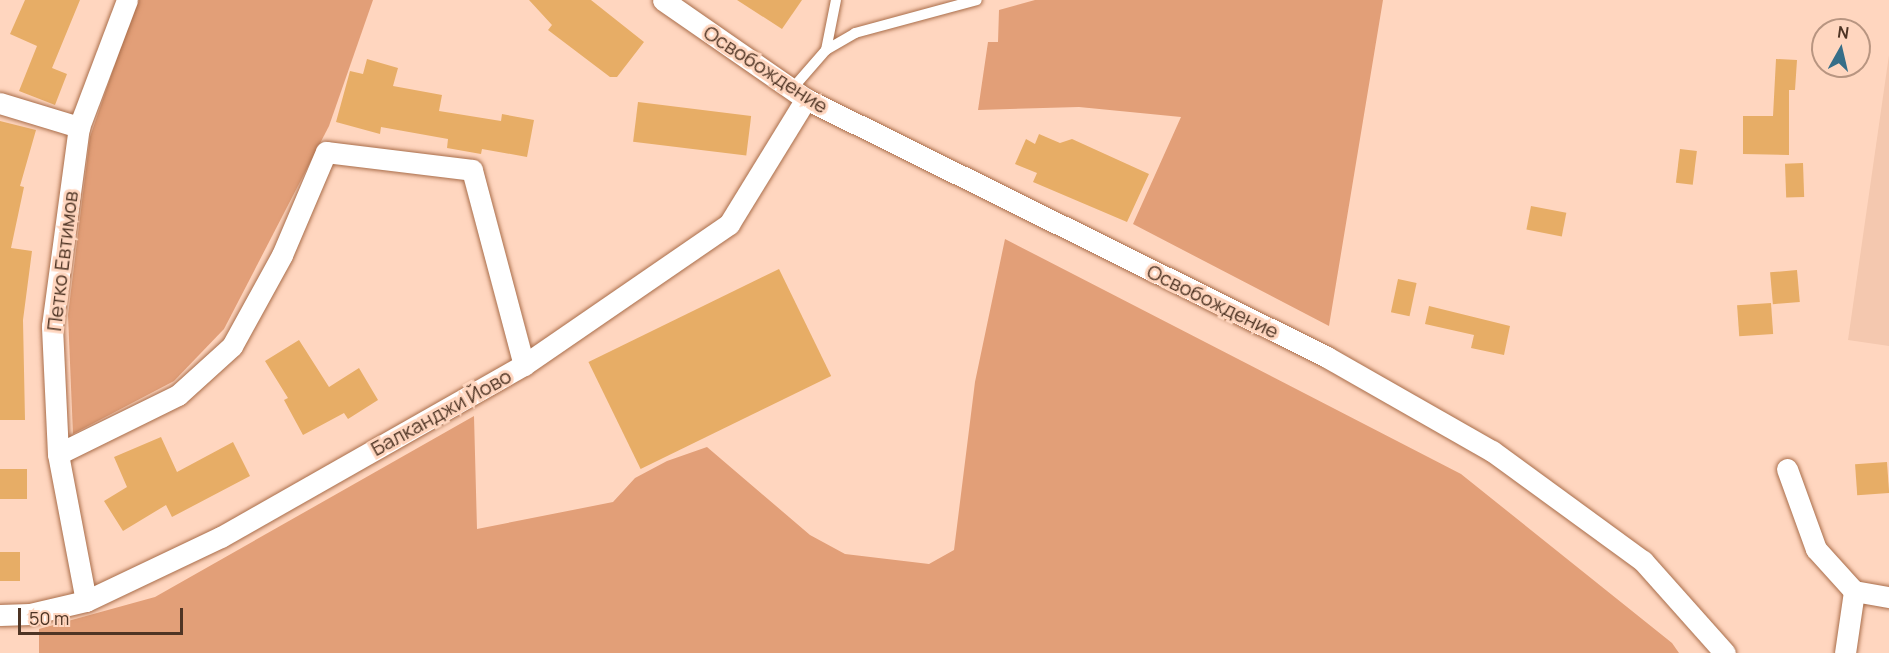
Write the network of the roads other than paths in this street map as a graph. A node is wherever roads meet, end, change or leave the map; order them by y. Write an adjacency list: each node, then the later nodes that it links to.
1 (127, 0): 8 (street, Петко Евтимов)
2 (663, 0): 6 (street, Освобождение)
3 (836, 0): 5 (lane)
4 (977, 0): 5 (lane)
5 (826, 50): 6 (lane)
6 (799, 94): 9 (street, Балканджи Йово); 16 (street, Освобождение)
7 (0, 103): 8 (street)
8 (79, 127): 10 (street, Петко Евтимов)
9 (524, 365): 10 (street); 14 (street, Балканджи Йово)
10 (58, 454): 14 (street, Петко Евтимов)
11 (1787, 469): 12 (street)
12 (1854, 591): 13 (street); 17 (street)
13 (1889, 597)
14 (86, 601): 15 (street, Балканджи Йово)
15 (0, 615)
16 (1725, 653)
17 (1845, 653)

